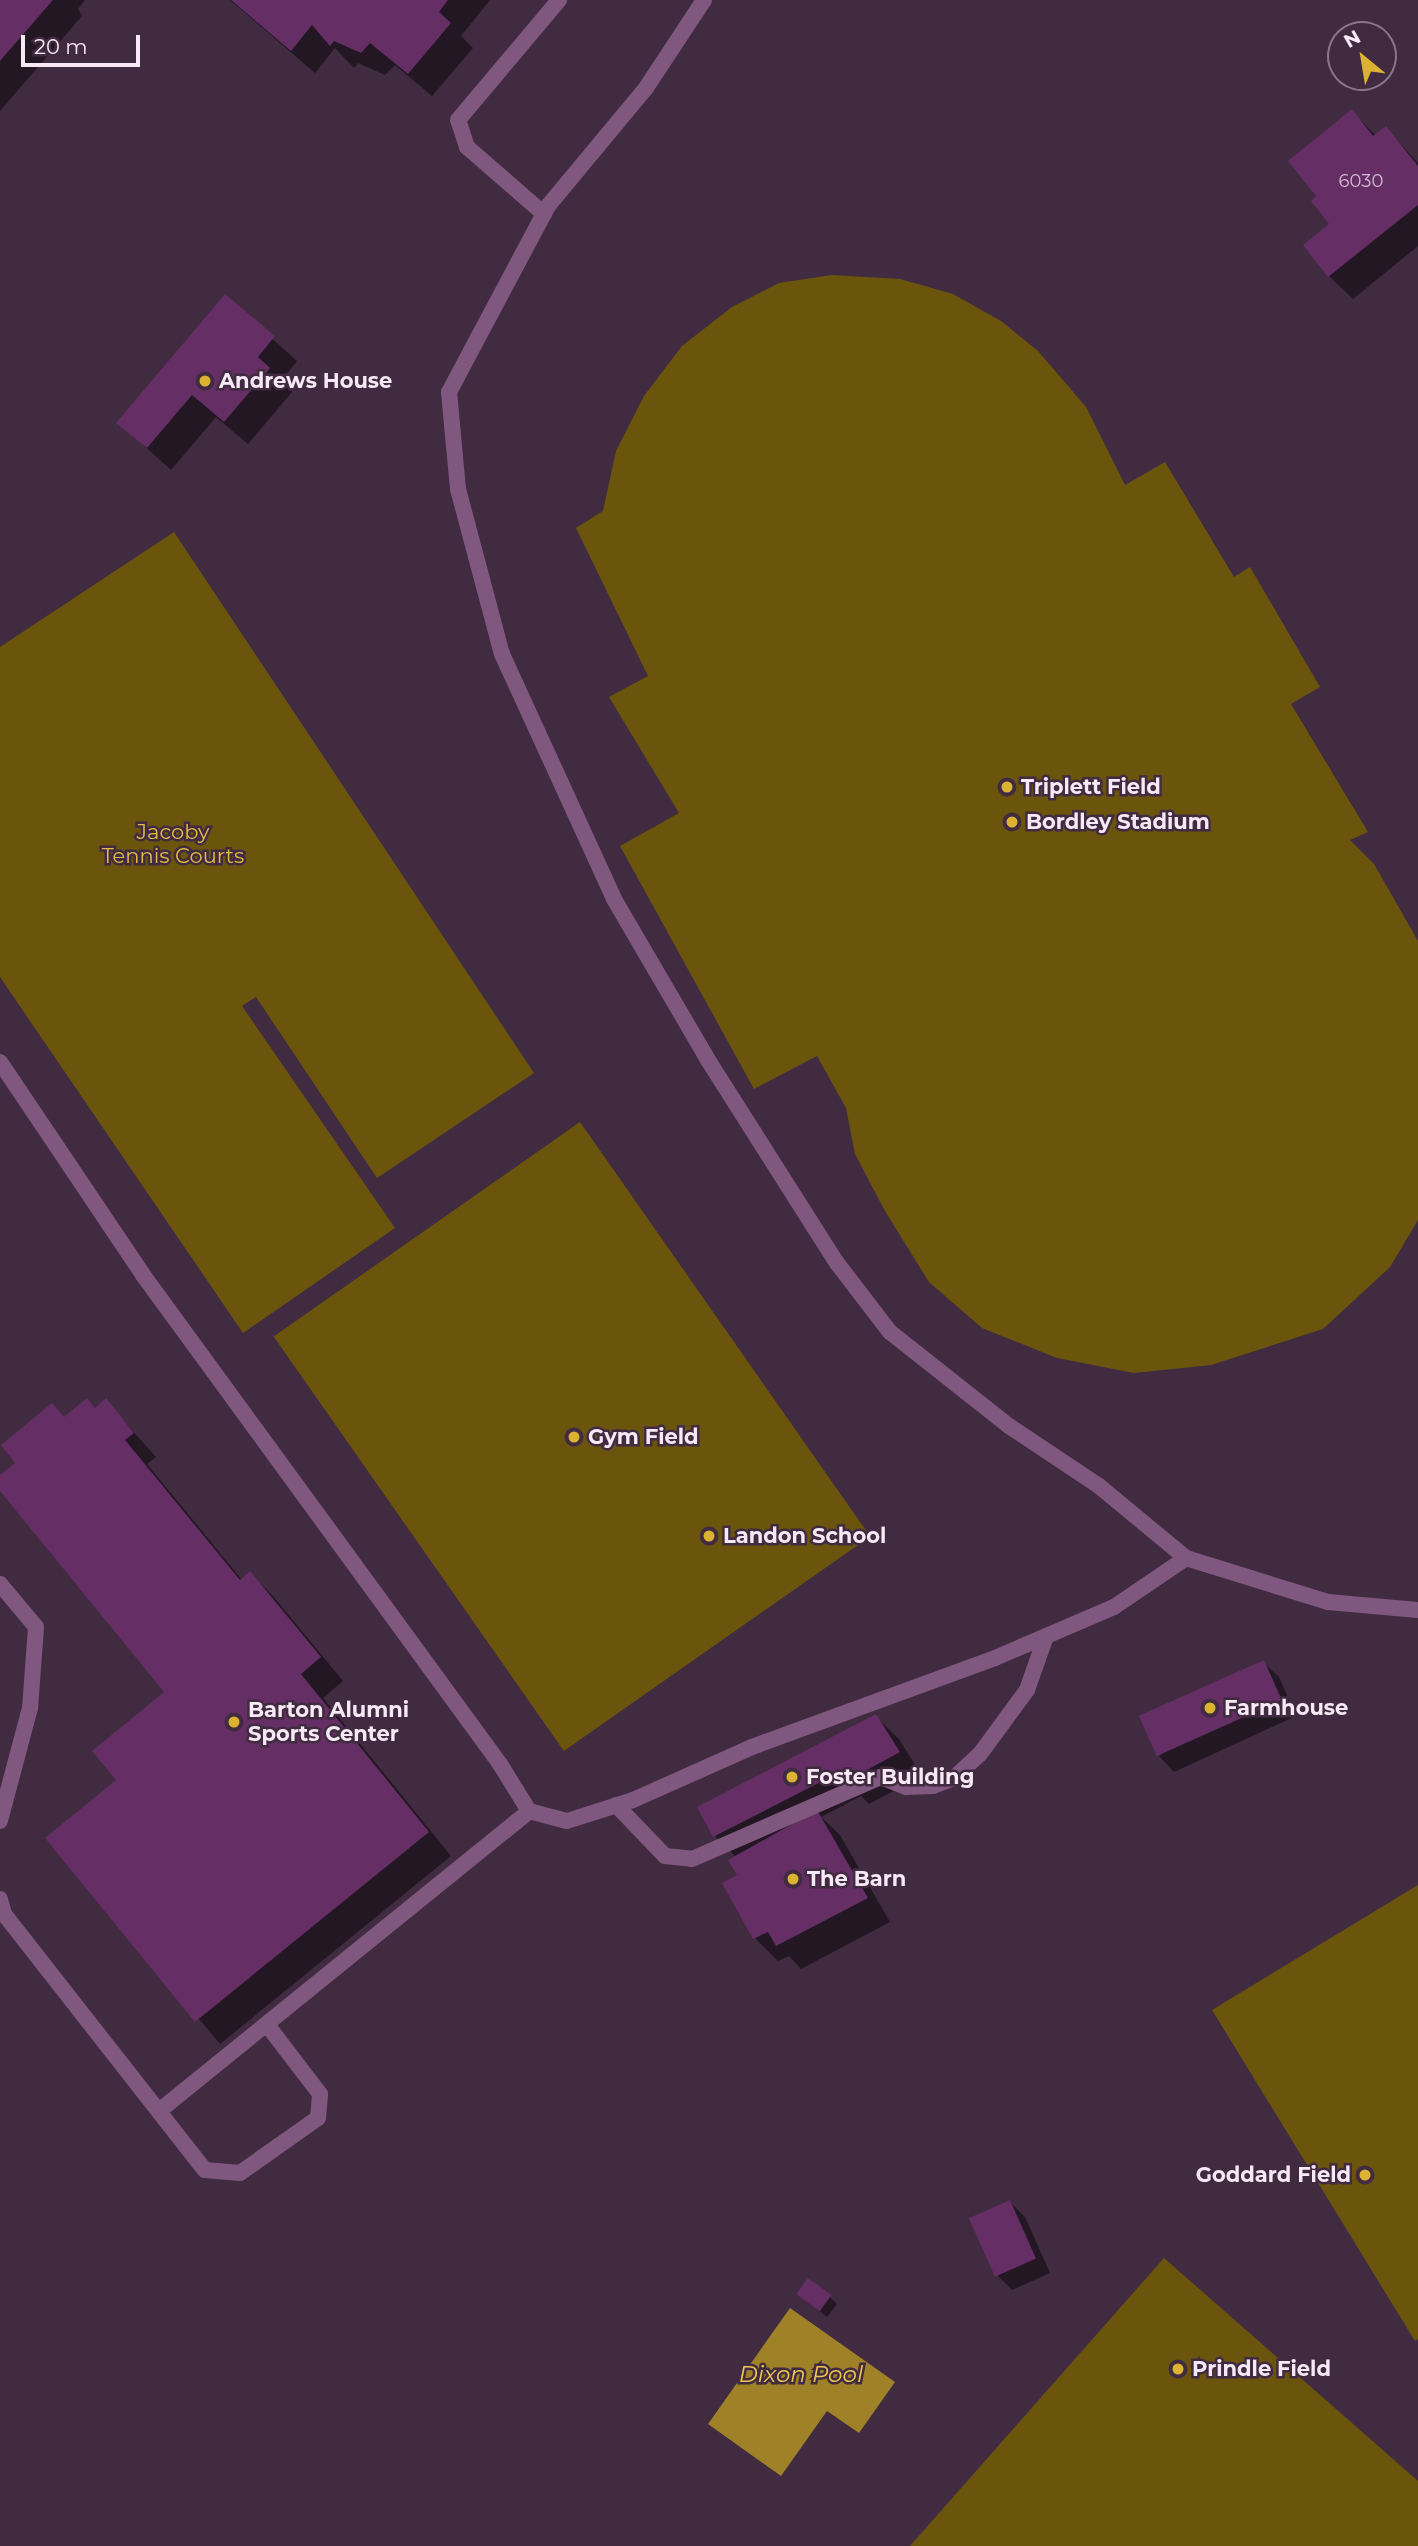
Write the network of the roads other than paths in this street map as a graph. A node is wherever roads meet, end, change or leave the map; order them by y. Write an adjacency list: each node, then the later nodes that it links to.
1 (559, 0): 3 (lane)
2 (704, 0): 3 (lane)
3 (544, 214): 5 (lane)
4 (0, 1062): 10 (lane)
5 (1186, 1558): 7 (lane); 8 (lane)
6 (0, 1584): 11 (lane)
7 (1418, 1610)
8 (1046, 1636): 9 (lane); 9 (lane)
9 (616, 1805): 10 (lane)
10 (529, 1811): 13 (lane)
11 (0, 1821)
12 (1, 1908): 14 (lane)
13 (268, 2026): 14 (lane); 14 (lane)
14 (159, 2111)

